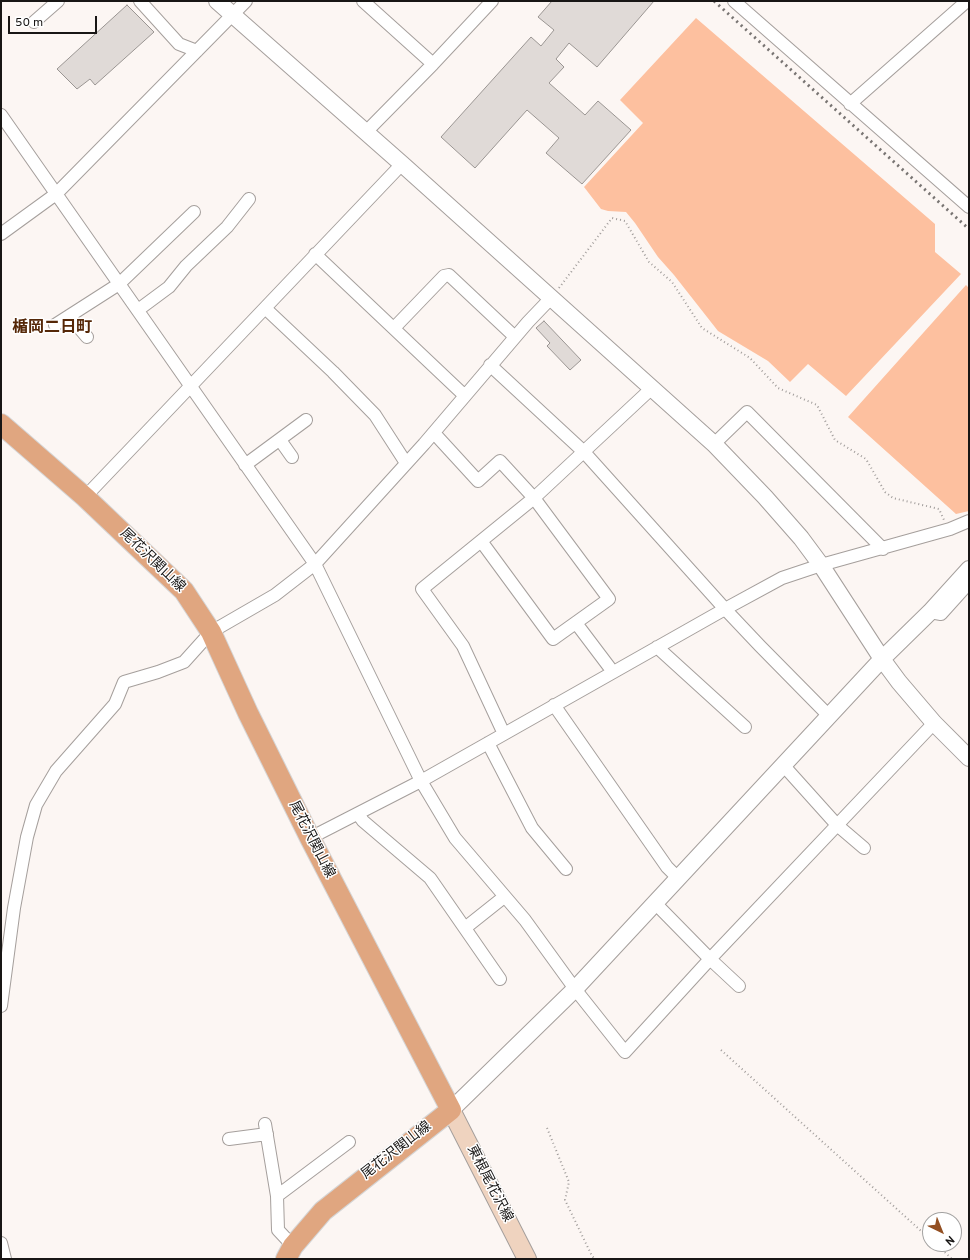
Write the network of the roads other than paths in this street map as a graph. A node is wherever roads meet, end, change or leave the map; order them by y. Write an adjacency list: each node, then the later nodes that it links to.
1 (58, 1): 10 (street)
2 (140, 1): 11 (street)
3 (217, 1): 9 (street)
4 (246, 1): 9 (street)
5 (363, 1): 12 (street)
6 (492, 1): 12 (street)
7 (734, 1): 13 (street)
8 (967, 1): 13 (street)
9 (232, 15): 11 (street); 15 (street)
10 (34, 22)
11 (197, 52): 17 (street)
12 (433, 64): 15 (street)
13 (850, 104): 19 (street)
14 (1, 115): 17 (street)
15 (366, 132): 16 (street)
16 (402, 164): 22 (street); 24 (street)
17 (56, 194): 21 (street); 23 (street)
18 (249, 199): 26 (street)
19 (969, 207)
20 (194, 212): 23 (street)
21 (1, 234)
22 (316, 254): 25 (street); 29 (street)
23 (119, 284): 26 (street); 27 (street)
24 (551, 298): 31 (street); 34 (street)
25 (265, 308): 33 (street); 43 (street)
26 (138, 310): 33 (street)
27 (69, 316): 28 (street); 30 (street)
28 (55, 325)
29 (394, 328): 31 (street); 35 (street)
30 (87, 337)
31 (515, 337): 32 (street)
32 (490, 365): 35 (street); 41 (street)
33 (190, 386): 44 (street); 45 (street)
34 (652, 388): 40 (street); 41 (street)
35 (465, 396): 38 (street)
36 (306, 420): 39 (street)
37 (1, 424): 45 (main road, 尾花沢関山線)
38 (434, 433): 43 (street); 46 (street)
39 (280, 440): 42 (street); 44 (street)
40 (714, 444): 49 (street); 51 (street)
41 (584, 452): 46 (street); 54 (street)
42 (292, 457)
43 (406, 463): 50 (street)
44 (246, 465): 50 (street)
45 (85, 497): 57 (main road, 尾花沢関山線)
46 (534, 498): 48 (street); 56 (street)
47 (969, 521): 49 (street)
48 (481, 541): 56 (street); 65 (street)
49 (883, 549): 51 (street)
50 (315, 564): 57 (street); 69 (street)
51 (821, 565): 54 (street); 59 (street)
52 (969, 569): 55 (street)
53 (969, 583): 55 (street)
54 (725, 609): 58 (street); 62 (street)
55 (930, 612): 59 (street)
56 (576, 623): 60 (street)
57 (211, 632): 72 (main road, 尾花沢関山線); 83 (street)
58 (657, 647): 60 (street); 64 (street)
59 (882, 659): 62 (street); 63 (street)
60 (613, 672): 61 (street)
61 (554, 705): 65 (street); 75 (street)
62 (830, 716): 68 (street)
63 (934, 724): 67 (street); 71 (street)
64 (745, 727)
65 (504, 734): 66 (street)
66 (488, 742): 69 (street); 74 (street)
67 (969, 758)
68 (784, 766): 71 (street); 75 (street)
69 (420, 781): 70 (street); 76 (street)
70 (358, 814): 72 (street); 78 (street)
71 (837, 825): 73 (street); 79 (street)
72 (310, 838): 84 (main road, 尾花沢関山線)
73 (864, 848)
74 (566, 869)
75 (678, 878): 77 (street)
76 (504, 897): 78 (street); 82 (street)
77 (655, 903): 79 (street); 82 (street)
78 (465, 928): 80 (street)
79 (710, 960): 81 (street); 82 (street)
80 (500, 979)
81 (739, 986)
82 (575, 989): 84 (street)
83 (1, 1006)
84 (451, 1110): 89 (main road, 尾花沢関山線); 91 (main road, 東根尾花沢線)
85 (229, 1139): 87 (street)
86 (349, 1142): 87 (street)
87 (277, 1196): 89 (street)
88 (1, 1243): 90 (street)
89 (290, 1253)
90 (5, 1259)
91 (527, 1259)

